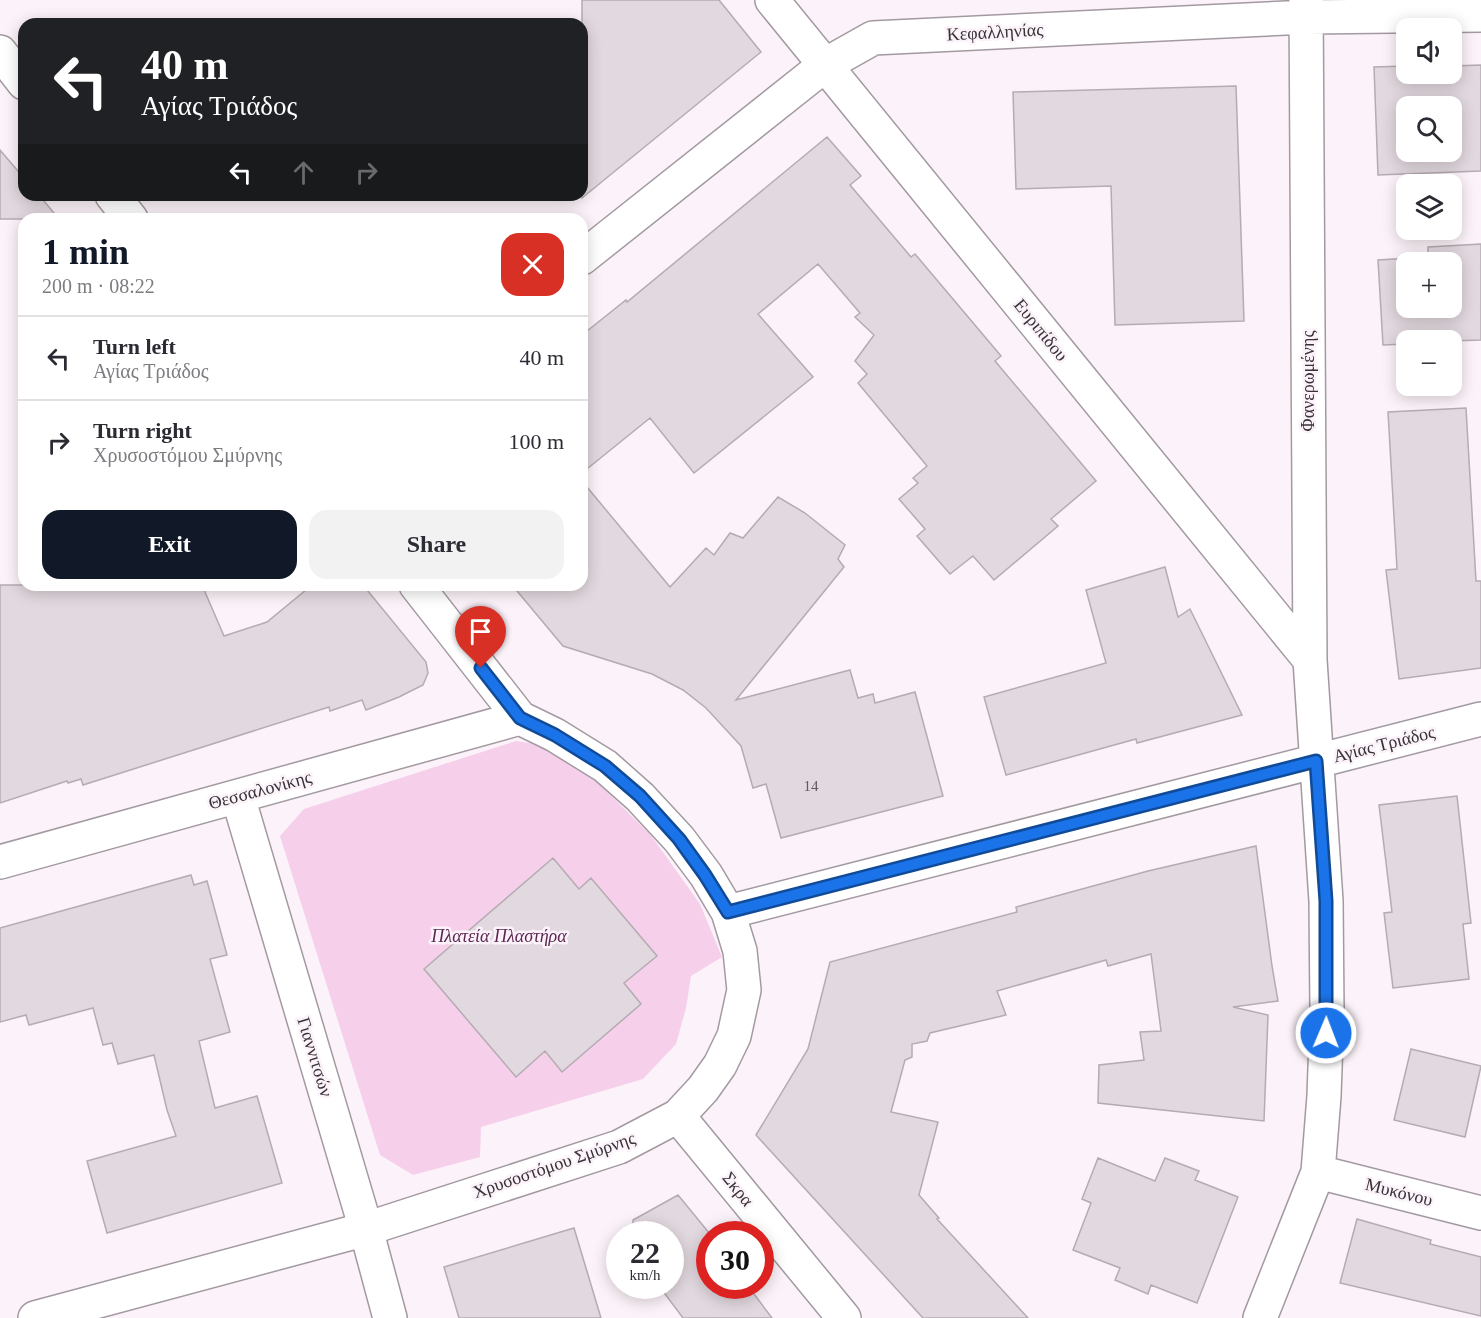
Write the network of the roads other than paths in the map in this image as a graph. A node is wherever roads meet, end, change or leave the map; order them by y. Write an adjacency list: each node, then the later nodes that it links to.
1 (772, 0): 5 (street, Ευριπίδου)
2 (1306, 8): 3 (street, Κεφαλληνίας); 5 (street, Κεφαλληνίας); 11 (street, Φανερωμένης)
3 (1481, 15)
4 (0, 52): 6 (street)
5 (825, 65): 9 (street, Κεφαλληνίας); 11 (street, Ευριπίδου)
6 (18, 74)
7 (117, 201): 8 (street)
8 (126, 213)
9 (588, 253)
10 (421, 591): 12 (street)
11 (1310, 660): 14 (street, Φανερωμένης)
12 (520, 718): 15 (street, Θεσσαλονίκης); 17 (street, Χρυσοστόμου Σμύρνης)
13 (1481, 718): 14 (street, Αγίας Τριάδος)
14 (1316, 761): 17 (street, Αγίας Τριάδος); 19 (street, Φανερωμένης)
15 (237, 797): 16 (street, Θεσσαλονίκης); 21 (street, Γιαννιτσών)
16 (0, 862)
17 (728, 912): 18 (street, Χρυσοστόμου Σμύρνης)
18 (678, 1116): 21 (street, Χρυσοστόμου Σμύρνης); 24 (street, Σκρα)
19 (1318, 1172): 20 (street, Μυκόνου); 25 (street, Φανερωμένης)
20 (1481, 1213)
21 (366, 1229): 22 (street, Χρυσοστόμου Σμύρνης); 23 (street, Γιαννιτσών)
22 (35, 1318)
23 (390, 1318)
24 (844, 1318)
25 (1260, 1318)

